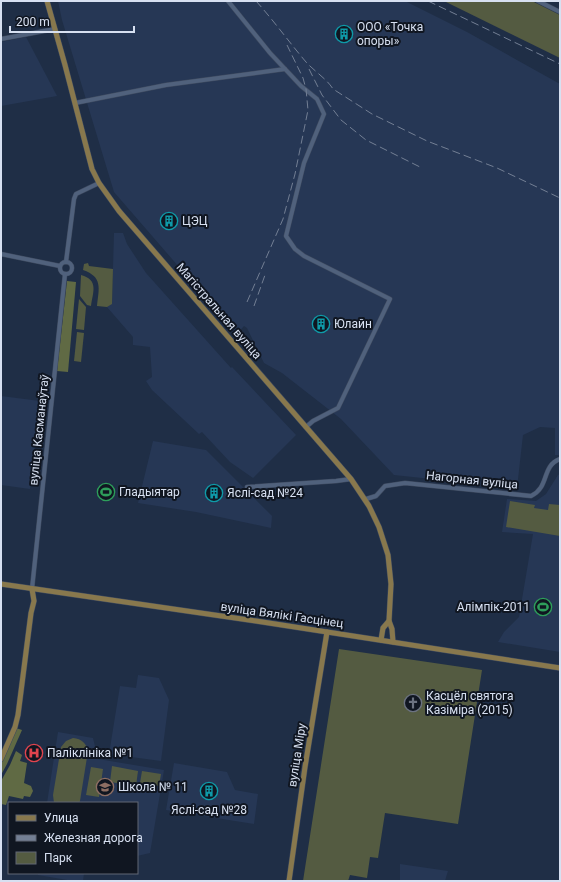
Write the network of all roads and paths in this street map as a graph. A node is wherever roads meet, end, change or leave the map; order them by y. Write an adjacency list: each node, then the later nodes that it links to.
1 (47, 1): 5 (main road, Магістральная вуліца)
2 (228, 1): 7 (street)
3 (538, 1): 4 (street)
4 (560, 12)
5 (55, 28): 6 (street); 8 (main road, Магістральная вуліца)
6 (1, 39)
7 (285, 69): 8 (street); 14 (street)
8 (75, 103): 9 (main road, Магістральная вуліца)
9 (99, 183): 11 (street); 14 (main road, Магістральная вуліца)
10 (1, 254): 12 (street)
11 (66, 262): 12 (street); 13 (street)
12 (60, 266): 13 (street)
13 (65, 274): 20 (street, вуліца Касманаўтаў)
14 (306, 427): 16 (main road, Магістральная вуліца)
15 (560, 459): 18 (street, Нагорная вуліца)
16 (351, 479): 17 (street); 18 (main road, Магістральная вуліца)
17 (247, 487)
18 (366, 500): 21 (main road, Магістральная вуліца)
19 (1, 584): 20 (main road, вуліца Вялікі Гасцінец)
20 (32, 589): 22 (main road, вуліца Вялікі Гасцінец); 26 (main road)
21 (389, 622): 23 (main road); 24 (main road)
22 (326, 632): 23 (main road, вуліца Вялікі Гасцінец); 27 (main road, вуліца Міру)
23 (381, 640): 24 (main road, вуліца Вялікі Гасцінец)
24 (393, 642): 25 (main road, вуліца Вялікі Гасцінец)
25 (560, 668)
26 (1, 759)
27 (289, 881)

